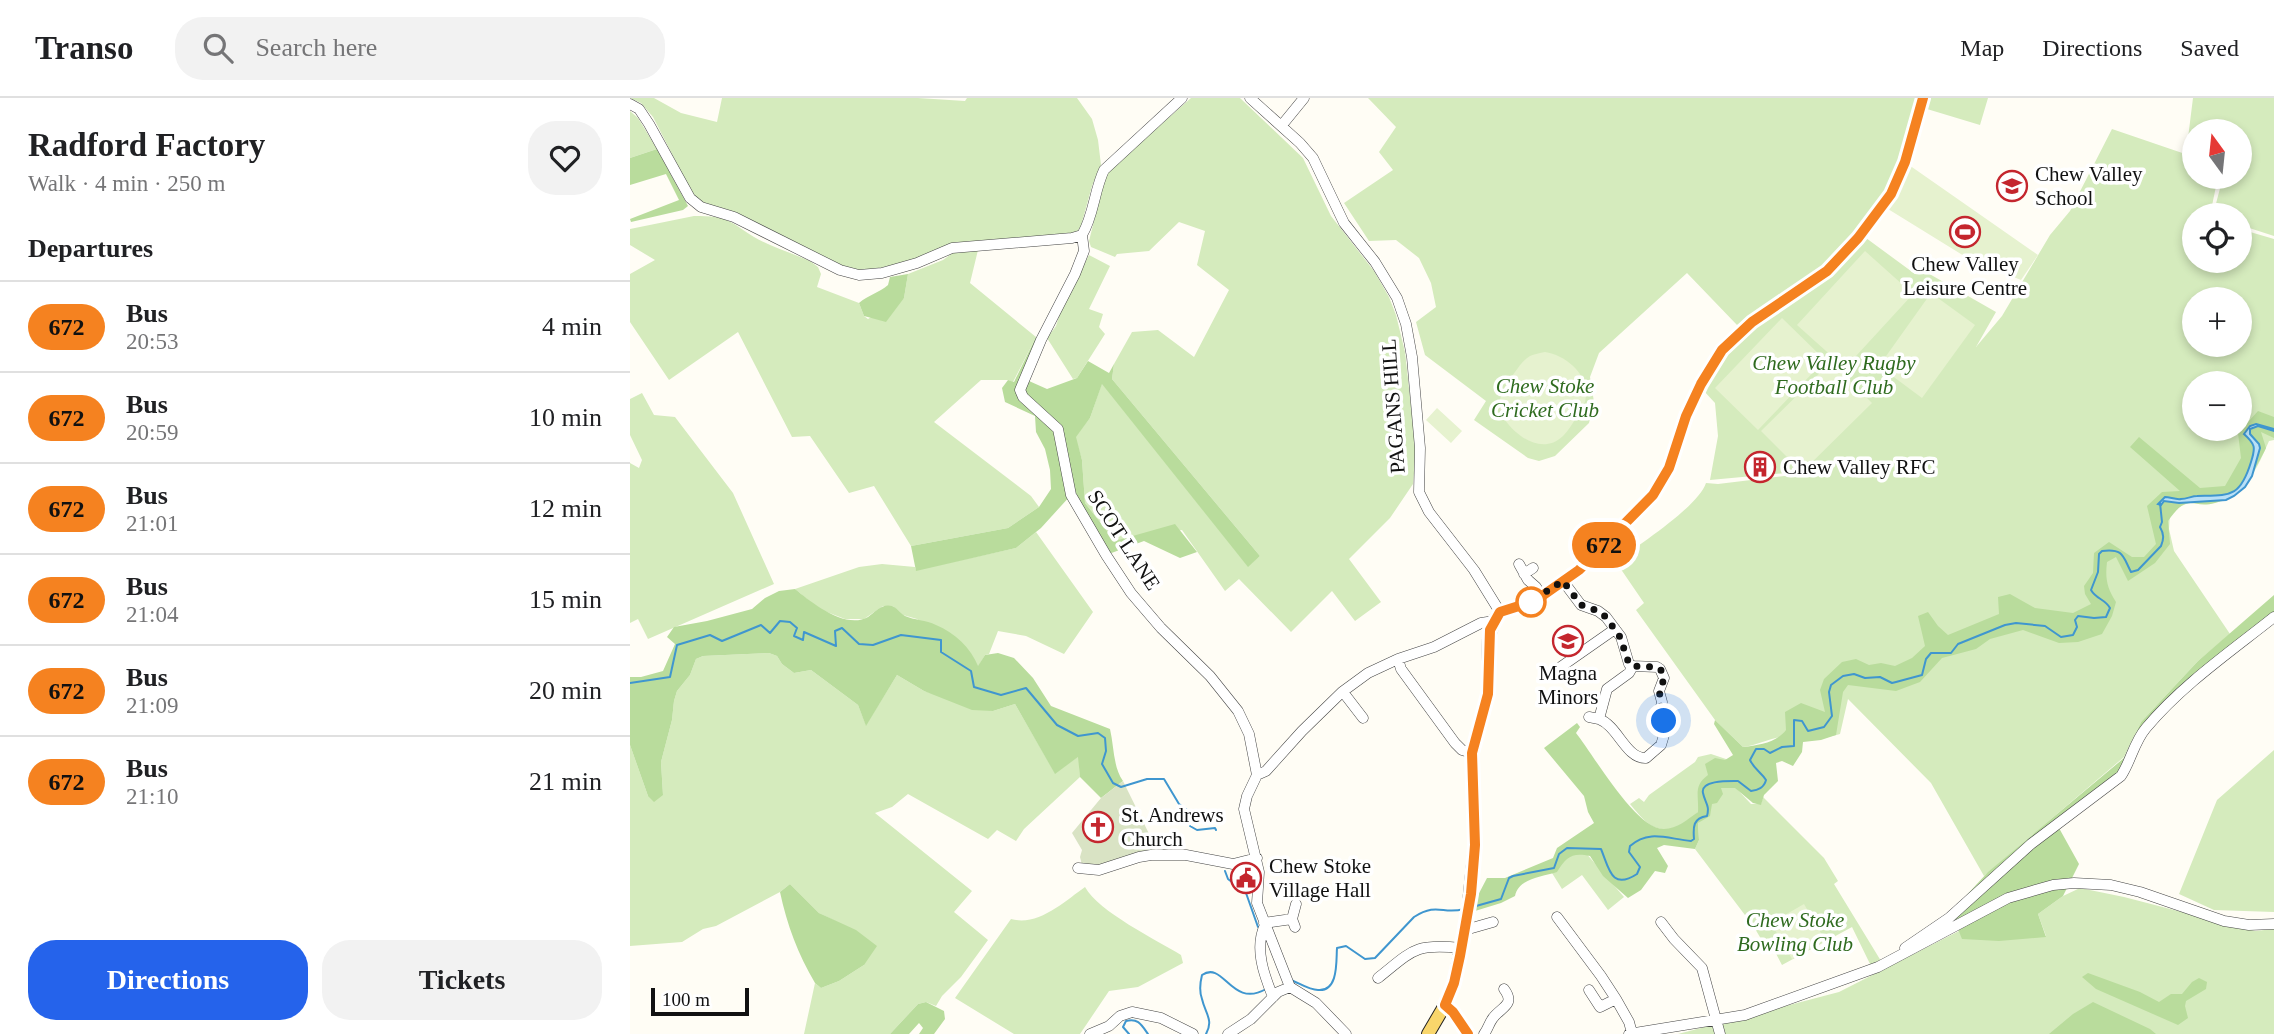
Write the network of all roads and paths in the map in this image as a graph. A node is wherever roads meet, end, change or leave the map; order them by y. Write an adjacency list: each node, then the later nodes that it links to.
1 (1182, 98): 7 (street)
2 (1250, 98): 6 (street, PAGANS HILL)
3 (1304, 98): 6 (street)
4 (1923, 98): 9 (main road)
5 (630, 104): 7 (street)
6 (1282, 125): 11 (street, PAGANS HILL)
7 (1082, 235): 20 (street, SCOT LANE)
8 (1525, 569): 10 (street)
9 (1563, 581): 10 (main road); 13 (street)
10 (1542, 596): 11 (main road)
11 (1497, 617): 14 (street); 19 (main road)
12 (2274, 617): 31 (street)
13 (1615, 629): 15 (street); 16 (street)
14 (1398, 659): 17 (street); 19 (street)
15 (1633, 666): 15 (street)
16 (1552, 673)
17 (1343, 692): 18 (street); 20 (street)
18 (1363, 718)
19 (1472, 753): 29 (main road)
20 (1257, 775): 21 (street)
21 (1257, 858): 22 (street); 27 (street)
22 (1078, 868)
23 (1296, 904): 27 (street)
24 (1557, 917): 37 (street)
25 (1493, 922): 29 (street)
26 (1661, 922): 39 (street)
27 (1264, 924): 33 (street); 35 (street)
28 (2274, 924): 31 (street)
29 (1465, 930): 30 (main road)
30 (1461, 948): 32 (street); 38 (main road)
31 (1900, 956): 39 (street)
32 (1378, 978)
33 (1288, 983): 35 (street); 43 (street)
34 (1504, 989): 46 (street)
35 (1270, 990): 42 (street)
36 (1589, 990): 37 (street)
37 (1616, 999): 47 (street)
38 (1445, 1005): 44 (main road); 45 (street)
39 (1717, 1021): 47 (street); 48 (street)
40 (1090, 1034): 41 (street)
41 (1193, 1034)
42 (1228, 1034)
43 (1346, 1034)
44 (1428, 1034)
45 (1468, 1034)
46 (1484, 1034)
47 (1631, 1034)
48 (1720, 1034)

